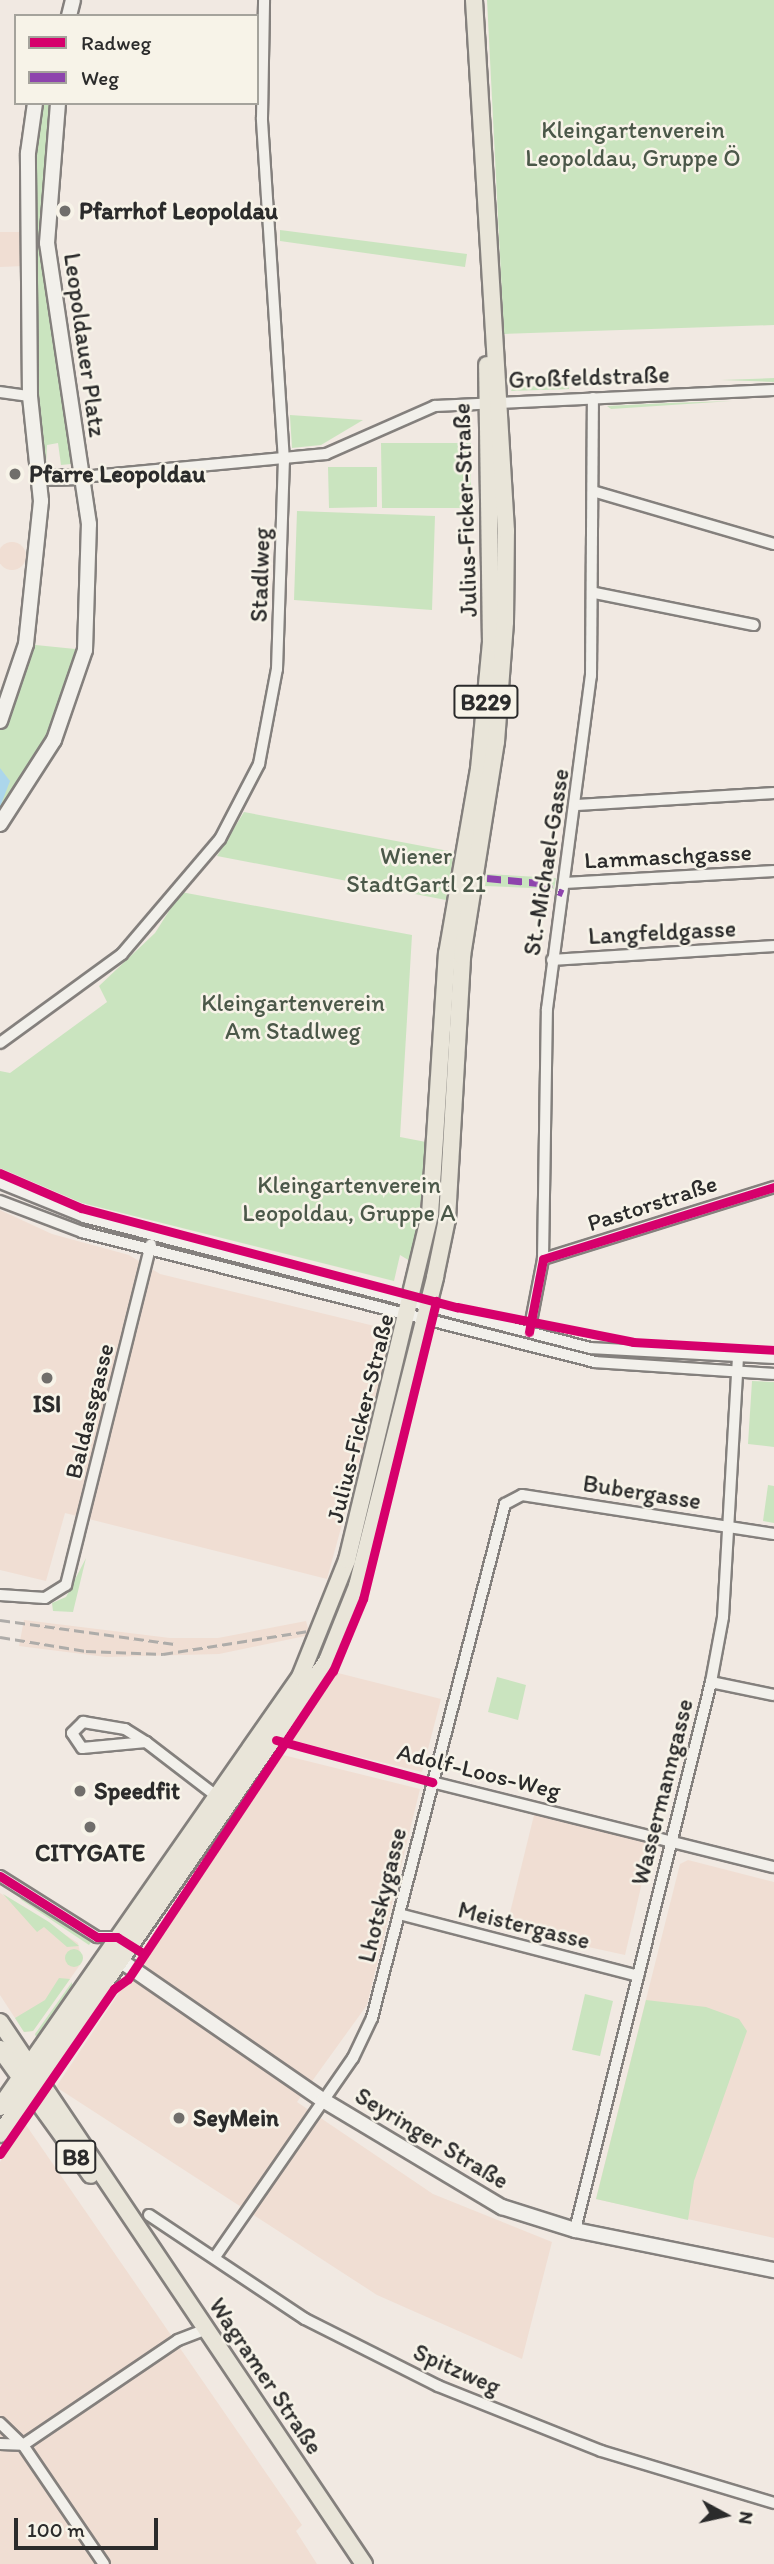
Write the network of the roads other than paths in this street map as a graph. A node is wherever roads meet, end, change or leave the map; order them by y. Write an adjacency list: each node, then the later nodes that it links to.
1 (264, 0): 10 (street, Stadlweg)
2 (474, 0): 9 (main road, Julius-Ficker-Straße / B229)
3 (35, 105): 7 (street, Leopoldauer Platz)
4 (58, 105): 11 (street, Leopoldauer Platz)
5 (774, 390): 8 (street, Großfeldstraße)
6 (0, 392): 7 (street)
7 (30, 396): 12 (street, Leopoldauer Platz)
8 (593, 398): 9 (street, Großfeldstraße); 13 (street, St.-Michael-Gasse)
9 (491, 402): 10 (street, Großfeldstraße); 32 (main road, Julius-Ficker-Straße / B229)
10 (284, 461): 11 (street, Großfeldstraße); 25 (street, Stadlweg)
11 (82, 477): 12 (street); 20 (street, Leopoldauer Platz)
12 (41, 478): 17 (street, Leopoldauer Platz)
13 (596, 492): 14 (street); 15 (street, St.-Michael-Gasse)
14 (774, 544)
15 (595, 593): 16 (street); 19 (street, St.-Michael-Gasse)
16 (754, 625)
17 (0, 721)
18 (774, 793): 19 (street)
19 (578, 805): 22 (street, St.-Michael-Gasse)
20 (0, 824)
21 (774, 871): 22 (street, Lammaschgasse)
22 (565, 883): 24 (street, St.-Michael-Gasse)
23 (774, 946): 24 (street, Langfeldgasse)
24 (552, 960): 31 (street, St.-Michael-Gasse)
25 (0, 1043)
26 (0, 1183): 29 (street)
27 (774, 1186): 31 (street, Pastorstraße)
28 (0, 1201): 30 (street)
29 (153, 1235): 30 (street, Baldassgasse); 32 (street)
30 (150, 1249): 32 (street); 41 (street, Baldassgasse)
31 (543, 1259): 33 (street, St.-Michael-Gasse)
32 (419, 1311): 33 (street); 36 (street); 46 (main road, Julius-Ficker-Straße / B229)
33 (529, 1332): 34 (street)
34 (738, 1357): 35 (street); 36 (street, Wassermanngasse)
35 (774, 1359)
36 (737, 1373): 37 (street); 39 (street, Wassermanngasse)
37 (774, 1374)
38 (505, 1504): 39 (street, Bubergasse); 45 (street, Lhotskygasse)
39 (729, 1528): 40 (street, Bubergasse); 42 (street, Wassermanngasse)
40 (774, 1534)
41 (0, 1595)
42 (711, 1682): 43 (street); 47 (street, Wassermanngasse)
43 (774, 1695)
44 (146, 1742): 44 (street); 46 (street)
45 (432, 1782): 47 (street, Adolf-Loos-Weg); 50 (street, Lhotskygasse)
46 (225, 1802): 51 (main road, Julius-Ficker-Straße / B229); 52 (main road, Julius-Ficker-Straße / B229)
47 (672, 1841): 48 (street, Adolf-Loos-Weg); 53 (street, Wassermanngasse)
48 (774, 1867)
49 (2, 1876): 51 (street, Seyringer Straße)
50 (400, 1914): 53 (street, Meistergasse); 57 (street, Lhotskygasse)
51 (112, 1944): 52 (street, Seyringer Straße); 56 (main road, Julius-Ficker-Straße / B229)
52 (122, 1961): 56 (main road, Julius-Ficker-Straße / B229); 57 (street, Seyringer Straße)
53 (638, 1976): 61 (street, Wassermanngasse)
54 (0, 2022): 56 (main road, Wagramer Straße / B8)
55 (0, 2049): 56 (main road, Wagramer Straße / B8)
56 (29, 2081): 58 (main road, B229); 59 (main road, B229); 64 (main road, Wagramer Straße / B8)
57 (323, 2100): 61 (street, Seyringer Straße); 62 (street, Lhotskygasse)
58 (0, 2107)
59 (0, 2134)
60 (149, 2215): 62 (street, Spitzweg)
61 (575, 2230): 63 (street, Seyringer Straße)
62 (215, 2257): 68 (street, Spitzweg)
63 (774, 2270)
64 (206, 2329): 67 (street); 70 (main road, Wagramer Straße / B8)
65 (0, 2423): 67 (street)
66 (0, 2444): 67 (street)
67 (23, 2445): 69 (street)
68 (774, 2503)
69 (104, 2564)
70 (364, 2564)

